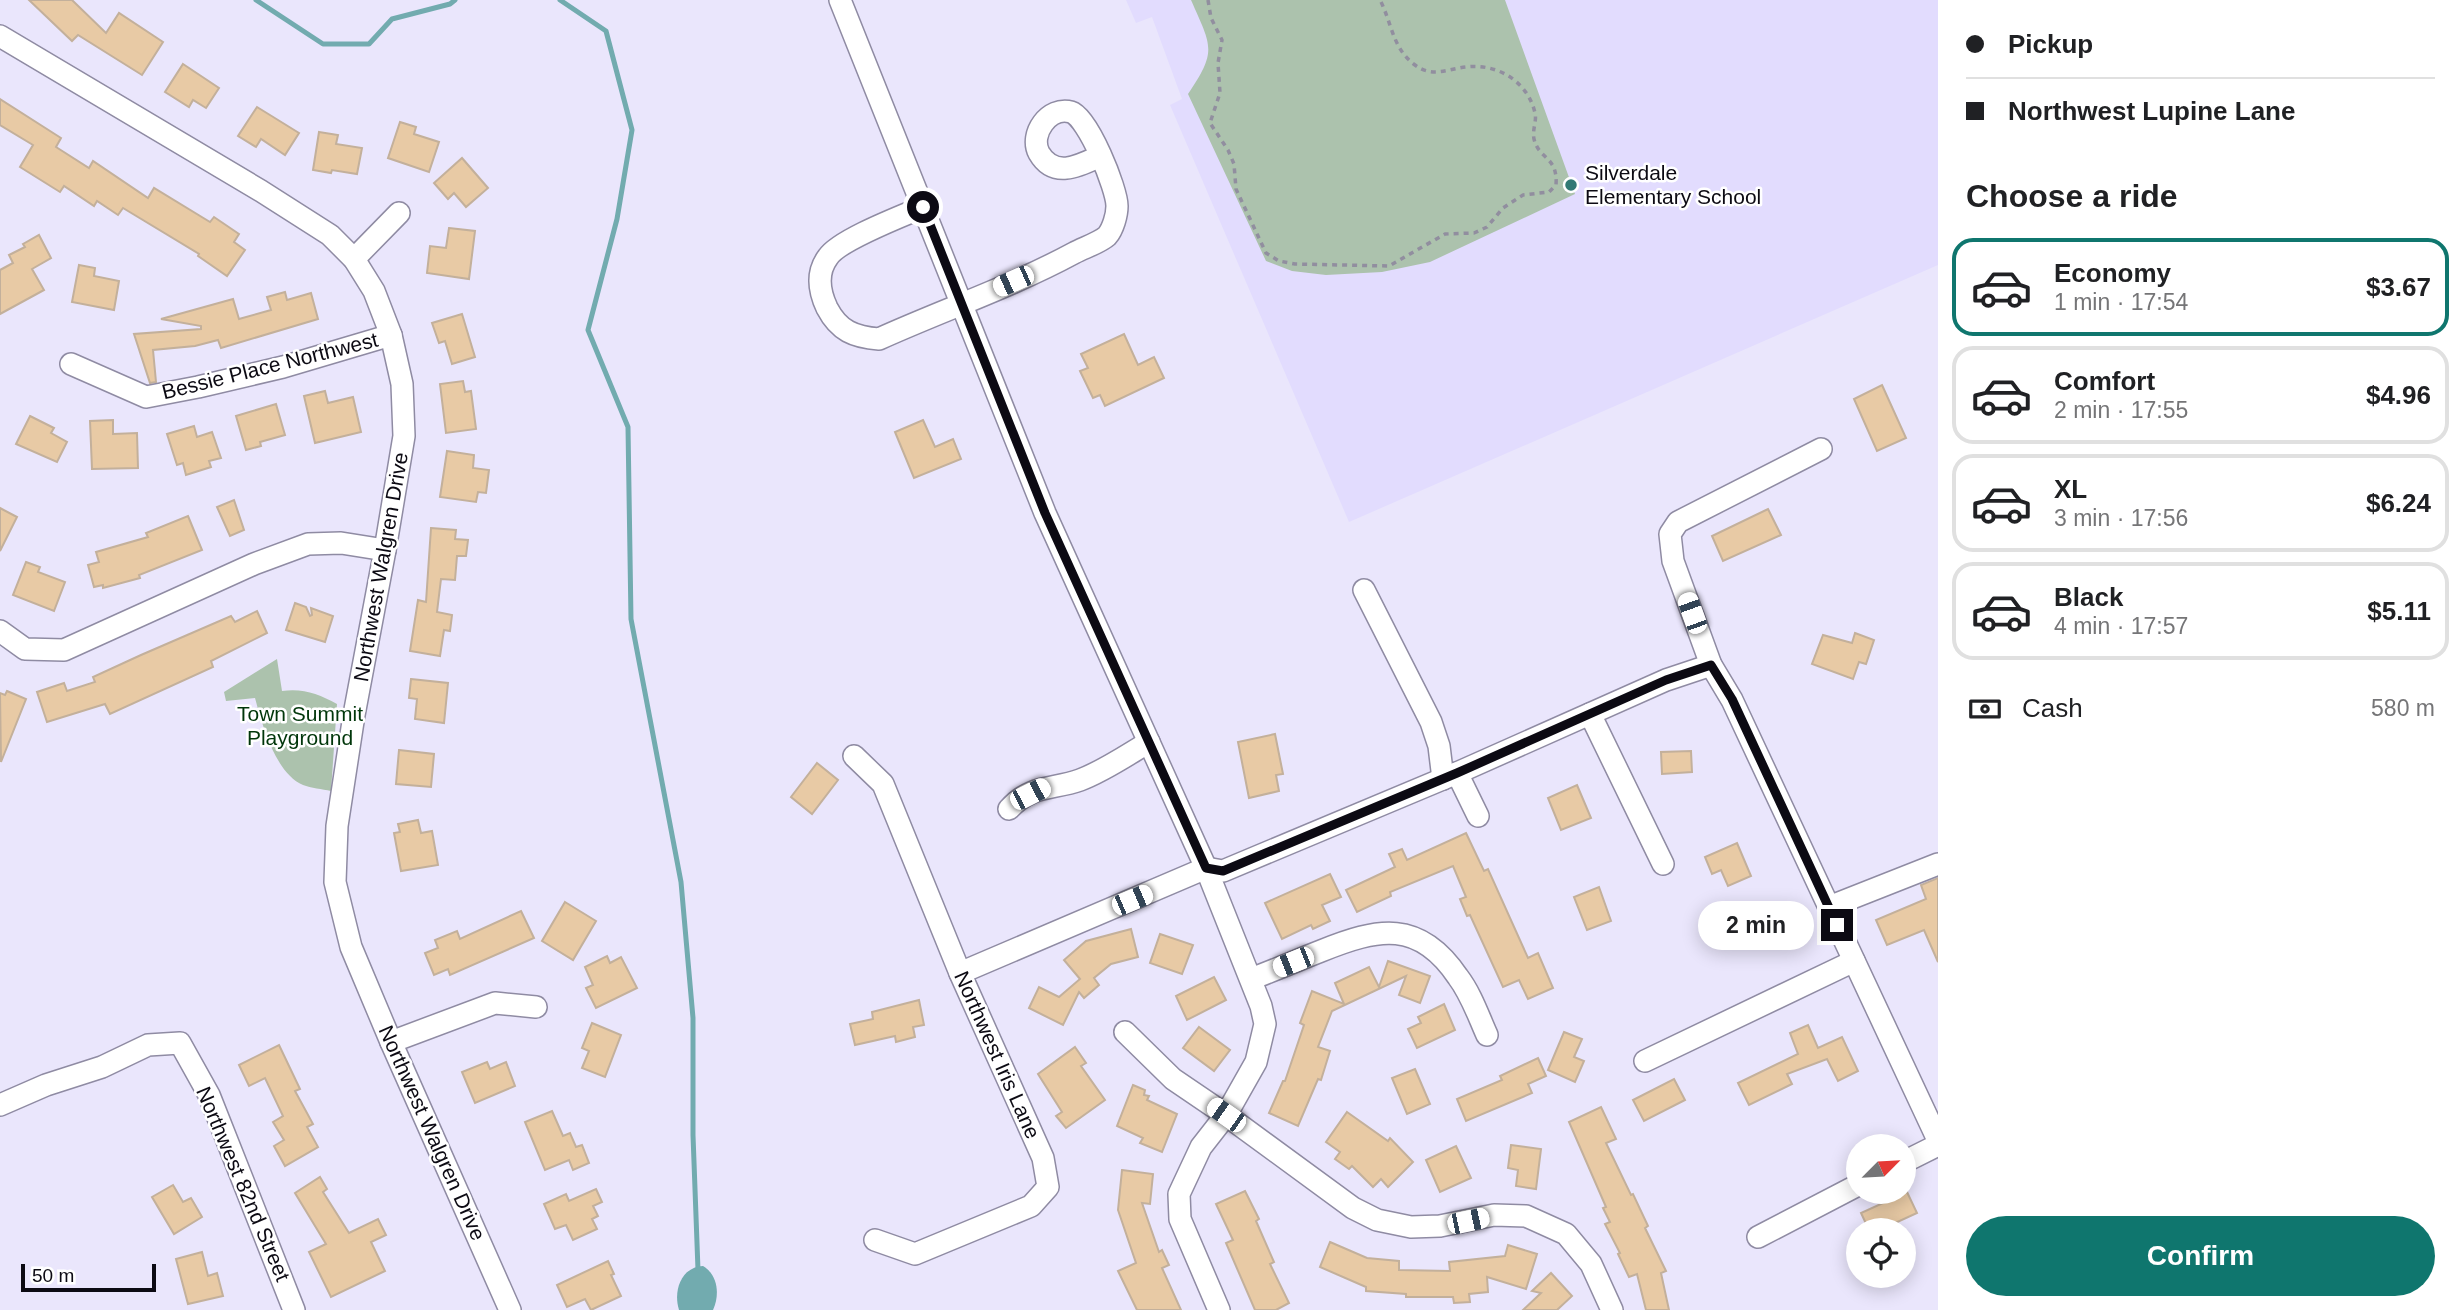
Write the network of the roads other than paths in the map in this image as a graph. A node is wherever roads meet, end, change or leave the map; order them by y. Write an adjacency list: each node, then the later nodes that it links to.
1 (840, 0): 4 (street)
2 (0, 36): 6 (street, Northwest Walgren Drive)
3 (1100, 156): 7 (street)
4 (923, 207): 7 (street); 7 (street)
5 (399, 213): 6 (street)
6 (354, 259): 8 (street, Northwest Walgren Drive)
7 (962, 304): 16 (street)
8 (391, 335): 9 (street, Bessie Place Northwest); 11 (street, Northwest Walgren Drive)
9 (71, 364)
10 (1821, 449): 14 (street)
11 (385, 550): 13 (street); 31 (street, Northwest Walgren Drive)
12 (1364, 590): 18 (street)
13 (0, 631)
14 (1711, 665): 15 (street); 24 (street)
15 (1590, 714): 18 (street); 21 (street)
16 (1149, 742): 19 (street); 23 (street)
17 (854, 756): 26 (street, Northwest Iris Lane)
18 (1450, 776): 20 (street); 23 (street)
19 (1009, 809)
20 (1478, 816)
21 (1663, 864)
22 (1938, 864): 24 (street)
23 (1206, 868): 26 (street); 27 (street)
24 (1829, 907): 25 (street)
25 (1854, 961): 32 (street); 35 (street)
26 (960, 973): 39 (street, Northwest Iris Lane)
27 (1251, 979): 30 (street); 34 (street)
28 (536, 1007): 31 (street)
29 (1125, 1032): 34 (street)
30 (1487, 1035)
31 (391, 1042): 41 (street, Northwest Walgren Drive)
32 (1645, 1061)
33 (0, 1105): 40 (street, Northwest 82nd Street)
34 (1226, 1115): 42 (street); 43 (street)
35 (1938, 1143): 36 (street)
36 (1916, 1155)
37 (1846, 1191): 38 (street)
38 (1758, 1237)
39 (876, 1240)
40 (294, 1310)
41 (510, 1310)
42 (1219, 1310)
43 (1612, 1310)

